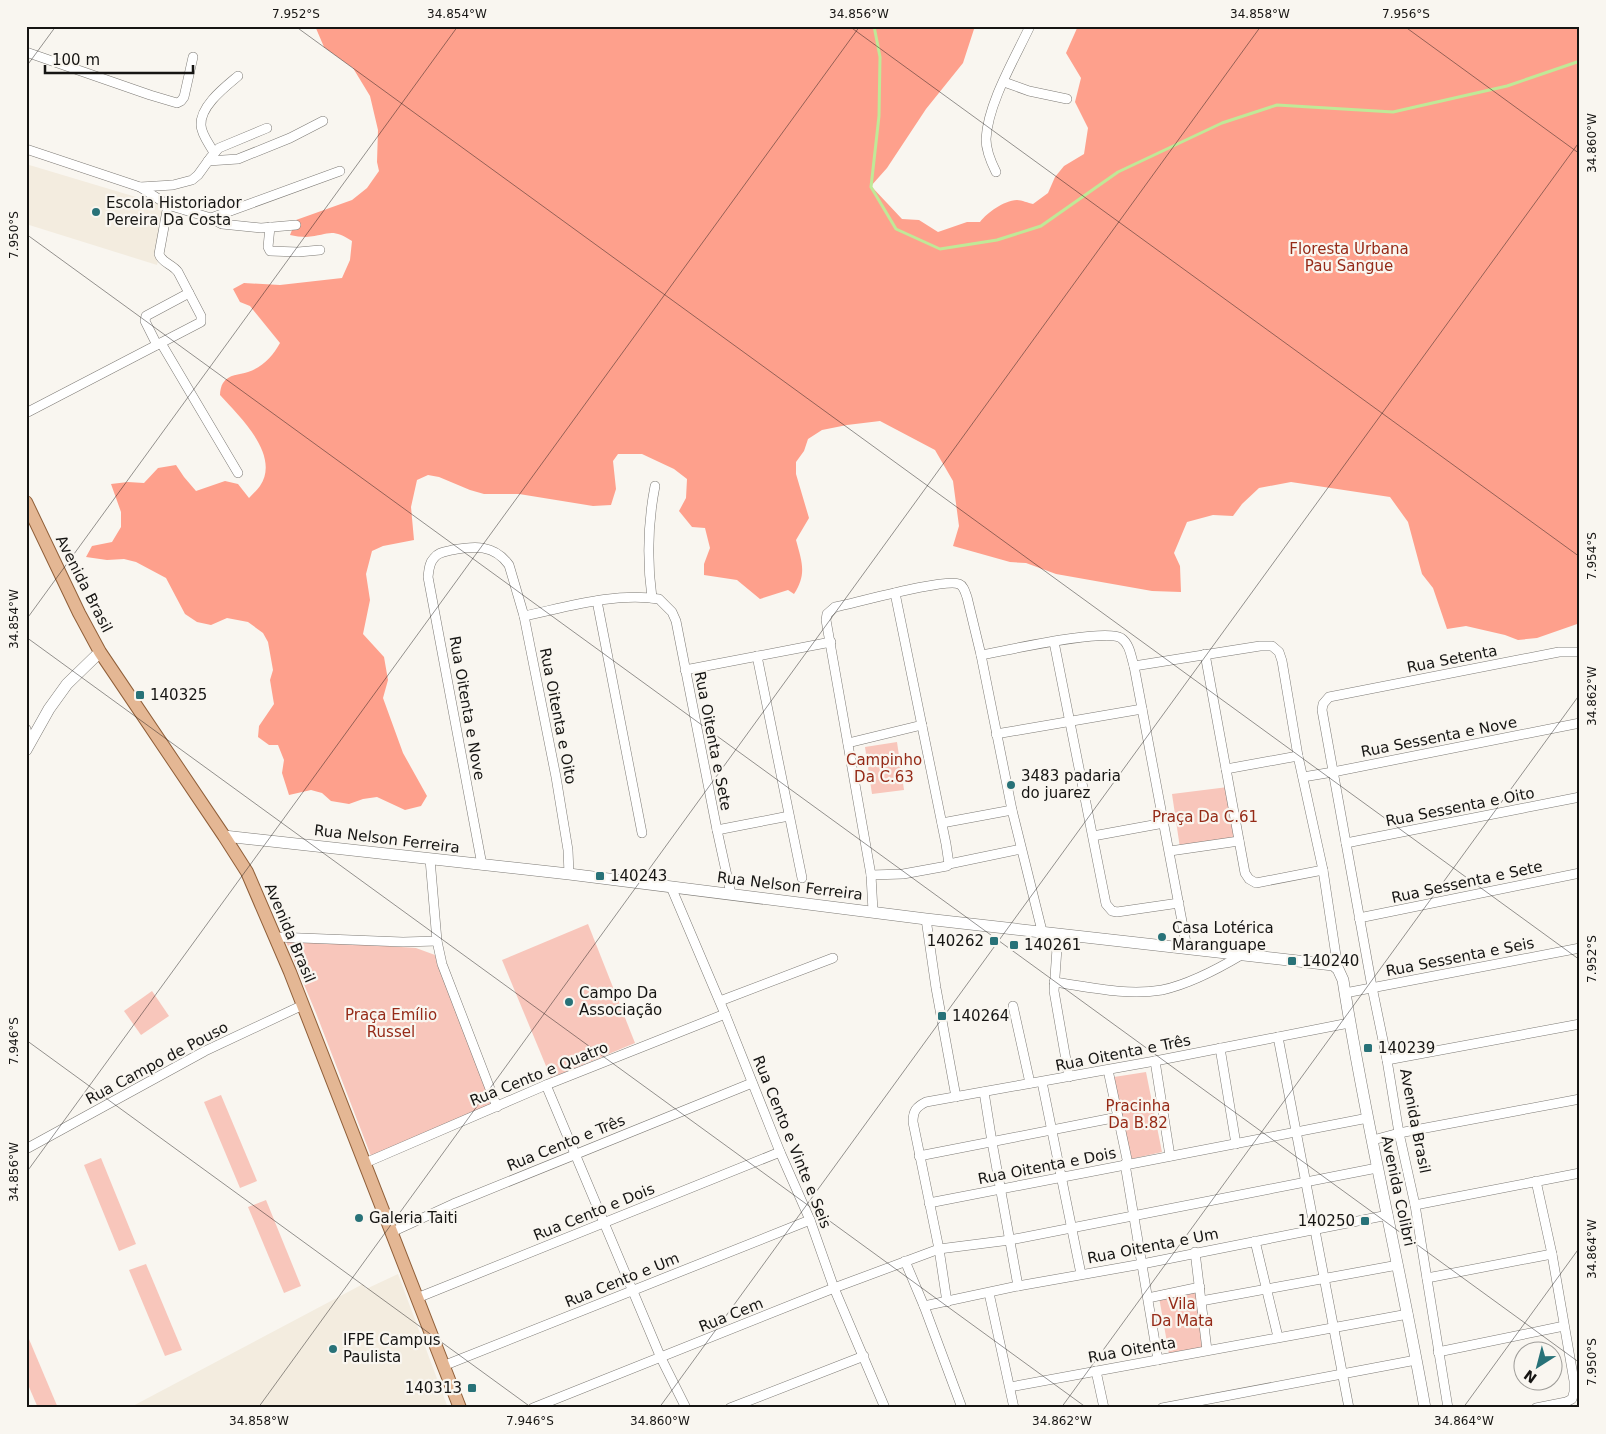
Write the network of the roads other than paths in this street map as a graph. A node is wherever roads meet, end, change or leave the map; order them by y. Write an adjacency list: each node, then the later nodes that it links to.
1 (1030, 26): 5 (street)
2 (26, 52): 3 (street)
3 (193, 57)
4 (238, 76): 10 (street)
5 (1004, 82): 6 (street); 13 (street)
6 (1068, 99)
7 (323, 122): 11 (street)
8 (267, 128): 10 (street)
9 (26, 149): 14 (street)
10 (214, 153): 11 (street)
11 (208, 161): 14 (street)
12 (340, 171): 16 (street)
13 (996, 172)
14 (140, 187): 15 (street)
15 (168, 205): 16 (street); 20 (street)
16 (211, 218): 18 (street)
17 (296, 225): 18 (street)
18 (270, 227): 19 (street)
19 (320, 250)
20 (188, 292): 21 (street); 21 (street)
21 (159, 344): 22 (street); 23 (street)
22 (26, 413)
23 (238, 473)
24 (655, 486): 28 (street)
25 (26, 502): 33 (main road, Avenida Brasil)
26 (509, 565): 30 (street, Rua Oitenta e Oito); 67 (street, Rua Oitenta e Nove)
27 (895, 594): 31 (street); 36 (street); 44 (street)
28 (656, 598): 29 (street); 39 (street, Rua Oitenta e Sete)
29 (597, 601): 30 (street); 59 (street)
30 (524, 616): 71 (street, Rua Oitenta e Oito)
31 (831, 642): 37 (street); 47 (street)
32 (1054, 642): 36 (street); 38 (street); 42 (street)
33 (100, 652): 48 (main road); 60 (main road, Avenida Brasil)
34 (1580, 652): 40 (street, Rua Setenta)
35 (1206, 654): 38 (street); 49 (street); 50 (street)
36 (981, 655): 46 (street)
37 (757, 656): 39 (street); 55 (street)
38 (1134, 666): 41 (street)
39 (685, 670): 58 (street, Rua Oitenta e Sete)
40 (1329, 697): 51 (street, Avenida Brasil)
41 (1142, 709): 42 (street); 57 (street)
42 (1070, 721): 46 (street); 61 (street)
43 (1580, 723): 51 (street, Rua Sessenta e Nove)
44 (922, 725): 47 (street); 56 (street)
45 (26, 729): 48 (street)
46 (996, 734): 54 (street)
47 (848, 743): 72 (street)
48 (27, 745)
49 (1298, 756): 50 (street); 52 (street)
50 (1226, 769): 62 (street)
51 (1333, 772): 52 (street, Rua Sessenta e Nove); 63 (street, Avenida Brasil)
52 (1303, 777): 69 (street)
53 (1580, 797): 63 (street, Rua Sessenta e Oito)
54 (1012, 810): 56 (street); 64 (street)
55 (789, 816): 58 (street); 73 (street)
56 (942, 823): 68 (street)
57 (1164, 823): 61 (street); 65 (street)
58 (717, 830): 75 (street, Rua Oitenta e Sete)
59 (642, 833)
60 (224, 836): 66 (main road, Rua Nelson Ferreira); 82 (main road, Avenida Brasil)
61 (1093, 836): 76 (street)
62 (1240, 841): 65 (street); 69 (street)
63 (1346, 843): 78 (street, Avenida Brasil)
64 (1021, 849): 68 (street); 80 (street)
65 (1170, 851): 76 (street)
66 (430, 858): 67 (main road, Rua Nelson Ferreira); 83 (street)
67 (482, 865): 71 (main road, Rua Nelson Ferreira)
68 (948, 865): 72 (street)
69 (1323, 870): 88 (street)
70 (1580, 873): 78 (street, Rua Sessenta e Sete)
71 (569, 874): 74 (main road, Rua Nelson Ferreira)
72 (871, 875): 77 (street)
73 (802, 878)
74 (672, 887): 75 (main road, Rua Nelson Ferreira); 92 (street, Rua Cento e Vinte e Seis)
75 (731, 894): 77 (main road, Rua Nelson Ferreira)
76 (1179, 903): 84 (street)
77 (873, 911): 79 (main road, Rua Nelson Ferreira)
78 (1359, 918): 90 (street, Avenida Brasil)
79 (926, 919): 80 (main road, Rua Nelson Ferreira); 109 (street)
80 (1042, 931): 81 (main road, Rua Nelson Ferreira)
81 (1058, 934): 84 (main road, Rua Nelson Ferreira); 89 (street)
82 (276, 937): 83 (street); 93 (main road, Avenida Brasil)
83 (436, 941): 111 (street)
84 (1187, 948): 86 (main road, Rua Nelson Ferreira)
85 (1580, 948): 90 (street, Rua Sessenta e Seis)
86 (1244, 954): 88 (main road, Rua Nelson Ferreira); 89 (street)
87 (833, 958): 92 (street)
88 (1338, 968): 91 (main road, Avenida Colibri)
89 (1054, 982): 103 (street)
90 (1372, 987): 91 (street, Rua Sessenta e Seis); 100 (street, Avenida Brasil)
91 (1345, 993): 96 (main road, Avenida Colibri)
92 (720, 1001): 95 (street, Rua Cento e Vinte e Seis)
93 (303, 1004): 120 (street, Rua Campo de Pouso); 125 (main road, Avenida Brasil)
94 (1013, 1006): 106 (street)
95 (725, 1014): 104 (street, Rua Cento e Vinte e Seis); 107 (street, Rua Cento e Quatro)
96 (1349, 1023): 98 (street, Rua Oitenta e Três); 113 (main road, Avenida Colibri)
97 (1580, 1024): 100 (street)
98 (1278, 1037): 99 (street, Rua Oitenta e Três); 115 (street)
99 (1220, 1048): 101 (street, Rua Oitenta e Três); 119 (street)
100 (1387, 1060): 116 (street, Avenida Brasil)
101 (1155, 1061): 102 (street, Rua Oitenta e Três); 124 (street)
102 (1108, 1070): 103 (street, Rua Oitenta e Três); 112 (street)
103 (1069, 1077): 105 (street, Rua Oitenta e Três)
104 (752, 1082): 121 (street, Rua Cento e Vinte e Seis); 122 (street, Rua Cento e Três)
105 (1042, 1082): 106 (street, Rua Oitenta e Três); 114 (street)
106 (1030, 1083): 108 (street, Rua Oitenta e Três)
107 (546, 1085): 111 (street, Rua Cento e Quatro); 122 (street)
108 (984, 1092): 109 (street, Rua Oitenta e Três); 118 (street)
109 (956, 1097): 123 (street, Rua Oitenta e Três)
110 (1580, 1099): 116 (street)
111 (497, 1106): 125 (street, Rua Cento e Quatro)
112 (1118, 1117): 114 (street); 126 (street)
113 (1368, 1118): 115 (street, Rua Oitenta e Dois); 117 (main road, Avenida Colibri)
114 (1052, 1130): 118 (street); 129 (street)
115 (1295, 1132): 119 (street, Rua Oitenta e Dois); 131 (street)
116 (1399, 1133): 117 (street); 134 (street, Avenida Brasil)
117 (1373, 1140): 127 (main road, Avenida Colibri)
118 (992, 1142): 123 (street); 132 (street)
119 (1236, 1144): 124 (street, Rua Oitenta e Dois)
120 (26, 1149)
121 (780, 1152): 137 (street, Rua Cento e Vinte e Seis); 138 (street, Rua Cento e Dois)
122 (574, 1155): 138 (street); 141 (street, Rua Cento e Três)
123 (919, 1156): 133 (street)
124 (1170, 1156): 126 (street, Rua Oitenta e Dois)
125 (365, 1163): 141 (main road, Avenida Brasil)
126 (1126, 1164): 129 (street, Rua Oitenta e Dois); 136 (street)
127 (1377, 1168): 131 (street, Rua Cem); 135 (main road, Avenida Colibri)
128 (1580, 1173): 130 (street)
129 (1061, 1177): 132 (street, Rua Oitenta e Dois); 139 (street)
130 (1536, 1181): 134 (street); 146 (street)
131 (1305, 1182): 136 (street, Rua Cem); 140 (street)
132 (1001, 1189): 133 (street, Rua Oitenta e Dois); 142 (street)
133 (929, 1204): 144 (street)
134 (1415, 1206): 152 (street, Avenida Brasil)
135 (1388, 1214): 140 (street, Rua Oitenta e Um); 149 (main road, Avenida Colibri)
136 (1133, 1215): 139 (street, Rua Cem); 148 (street)
137 (810, 1220): 155 (street, Rua Cento e Vinte e Seis); 157 (street, Rua Cento e Um)
138 (604, 1223): 157 (street); 159 (street, Rua Cento e Dois)
139 (1071, 1227): 142 (street, Rua Cem); 150 (street)
140 (1316, 1230): 143 (street, Rua Oitenta e Um); 151 (street)
141 (392, 1232): 159 (main road, Avenida Brasil)
142 (1010, 1240): 144 (street, Rua Cem); 153 (street)
143 (1255, 1241): 145 (street, Rua Oitenta e Um); 156 (street)
144 (939, 1248): 147 (street, Rua Cem); 162 (street)
145 (1196, 1252): 148 (street, Rua Oitenta e Um); 154 (street)
146 (1552, 1254): 152 (street); 165 (street)
147 (905, 1261): 155 (street, Rua Cem); 163 (street)
148 (1142, 1264): 150 (street, Rua Oitenta e Um); 160 (street)
149 (1398, 1265): 151 (street); 164 (main road, Avenida Colibri)
150 (1081, 1274): 153 (street, Rua Oitenta e Um)
151 (1324, 1278): 156 (street); 166 (street)
152 (1427, 1278): 169 (street, Avenida Brasil)
153 (1018, 1286): 158 (street, Rua Oitenta e Um)
154 (1200, 1287): 160 (street); 161 (street)
155 (834, 1288): 170 (street, Rua Cento e Vinte e Seis); 171 (street, Rua Cem)
156 (1267, 1289): 161 (street); 167 (street)
157 (632, 1291): 171 (street); 174 (street, Rua Cento e Um)
158 (989, 1293): 162 (street, Rua Oitenta e Um); 177 (street)
159 (417, 1298): 174 (main road, Avenida Brasil)
160 (1148, 1298): 172 (street)
161 (1202, 1301): 168 (street)
162 (947, 1302): 163 (street, Rua Oitenta e Um)
163 (924, 1306): 183 (street)
164 (1408, 1314): 166 (street, Rua Oitenta); 173 (main road, Avenida Colibri)
165 (1564, 1326): 169 (street); 190 (street)
166 (1334, 1328): 167 (street, Rua Oitenta); 176 (street)
167 (1278, 1337): 168 (street, Rua Oitenta)
168 (1207, 1350): 172 (street, Rua Oitenta)
169 (1438, 1352): 189 (street, Avenida Brasil)
170 (864, 1356): 181 (street); 182 (street, Rua Cento e Vinte e Seis)
171 (660, 1358): 179 (street, Rua Cem); 180 (street)
172 (1158, 1360): 175 (street, Rua Oitenta)
173 (1416, 1360): 176 (street); 188 (main road, Avenida Colibri)
174 (443, 1366): 178 (main road, Avenida Brasil)
175 (1096, 1371): 177 (street, Rua Oitenta); 185 (street)
176 (1343, 1374): 186 (street); 187 (street)
177 (1010, 1387): 184 (street)
178 (460, 1408)
179 (533, 1408)
180 (686, 1408)
181 (730, 1408)
182 (885, 1408)
183 (962, 1408)
184 (1014, 1408)
185 (1104, 1408)
186 (1162, 1408)
187 (1349, 1408)
188 (1424, 1408)
189 (1448, 1408)
190 (1536, 1408)

